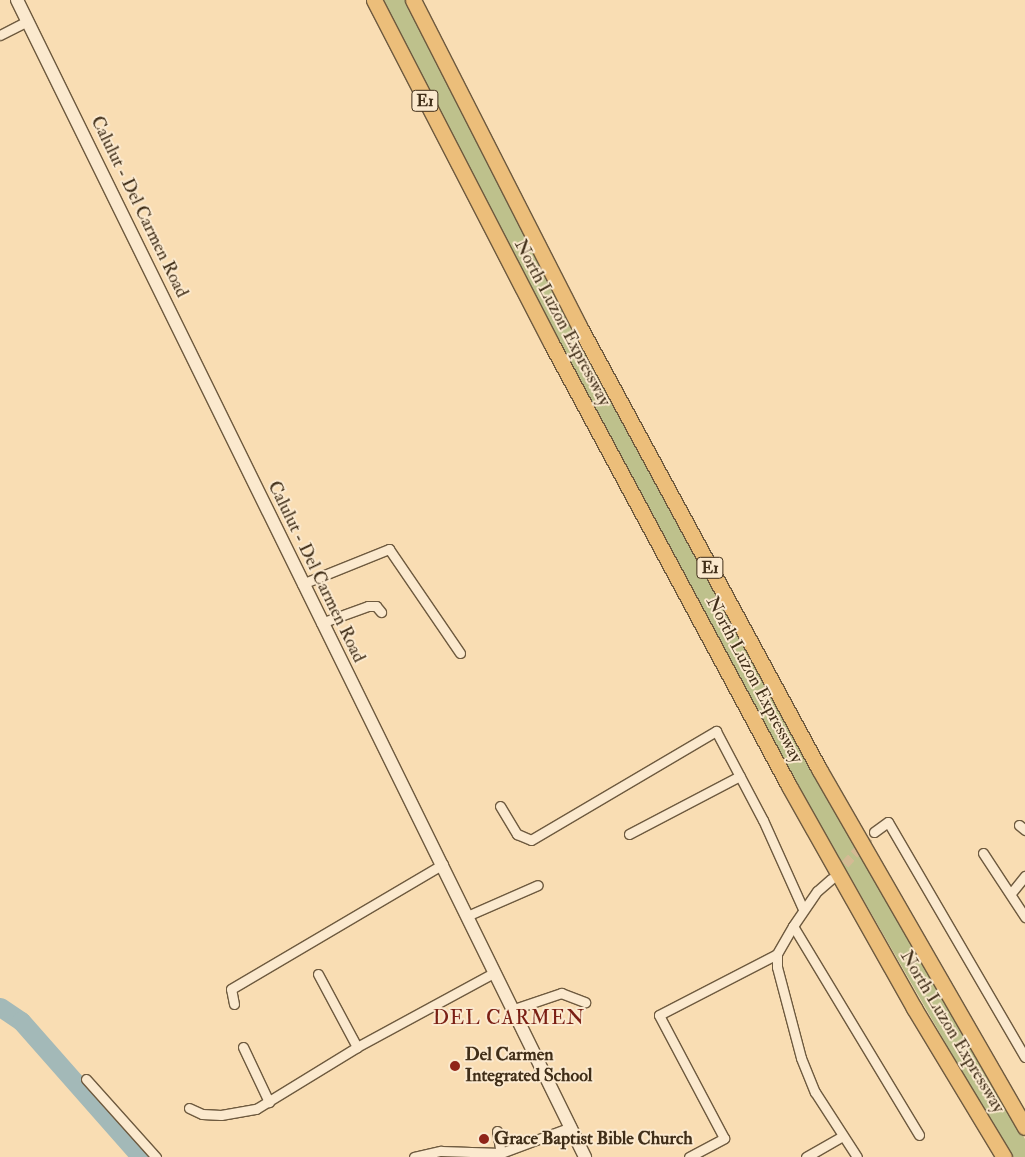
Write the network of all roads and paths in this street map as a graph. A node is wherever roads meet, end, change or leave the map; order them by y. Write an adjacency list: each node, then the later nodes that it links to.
1 (17, 0): 4 (main road, Calulut - Del Carmen Road)
2 (374, 0): 48 (highway, North Luzon Expressway / E1)
3 (413, 0): 36 (highway, North Luzon Expressway / E1)
4 (28, 21): 5 (street); 6 (main road, Calulut - Del Carmen Road)
5 (0, 35)
6 (302, 584): 8 (main road, Calulut - Del Carmen Road); 9 (street)
7 (381, 612): 8 (street)
8 (321, 623): 15 (main road, Calulut - Del Carmen Road)
9 (460, 653)
10 (740, 776): 11 (street); 13 (street); 20 (street)
11 (500, 806)
12 (874, 832): 32 (street)
13 (629, 834)
14 (984, 853): 19 (street)
15 (443, 864): 21 (main road, Calulut - Del Carmen Road); 28 (street)
16 (1025, 876): 19 (street)
17 (831, 879): 20 (street)
18 (538, 886): 21 (street)
19 (1012, 892): 22 (street)
20 (803, 909): 23 (street)
21 (467, 916): 25 (main road, Calulut - Del Carmen Road)
22 (1025, 917)
23 (793, 926): 24 (street); 39 (street)
24 (777, 954): 40 (street); 45 (street)
25 (494, 972): 29 (main road, Calulut - Del Carmen Road); 31 (street)
26 (318, 974): 31 (street)
27 (584, 1002): 29 (street)
28 (234, 1004)
29 (514, 1009): 37 (main road, Calulut - Del Carmen Road)
30 (243, 1047): 34 (street)
31 (357, 1048): 34 (street)
32 (1025, 1057)
33 (86, 1079): 42 (street)
34 (269, 1102): 35 (street)
35 (189, 1108)
36 (1025, 1126)
37 (571, 1127): 41 (street); 44 (main road, Calulut - Del Carmen Road)
38 (497, 1131): 41 (street)
39 (919, 1135)
40 (841, 1137): 46 (street); 47 (street)
41 (501, 1153): 43 (street)
42 (156, 1157)
43 (414, 1157)
44 (585, 1157)
45 (689, 1157)
46 (806, 1157)
47 (857, 1157)
48 (1004, 1157)

